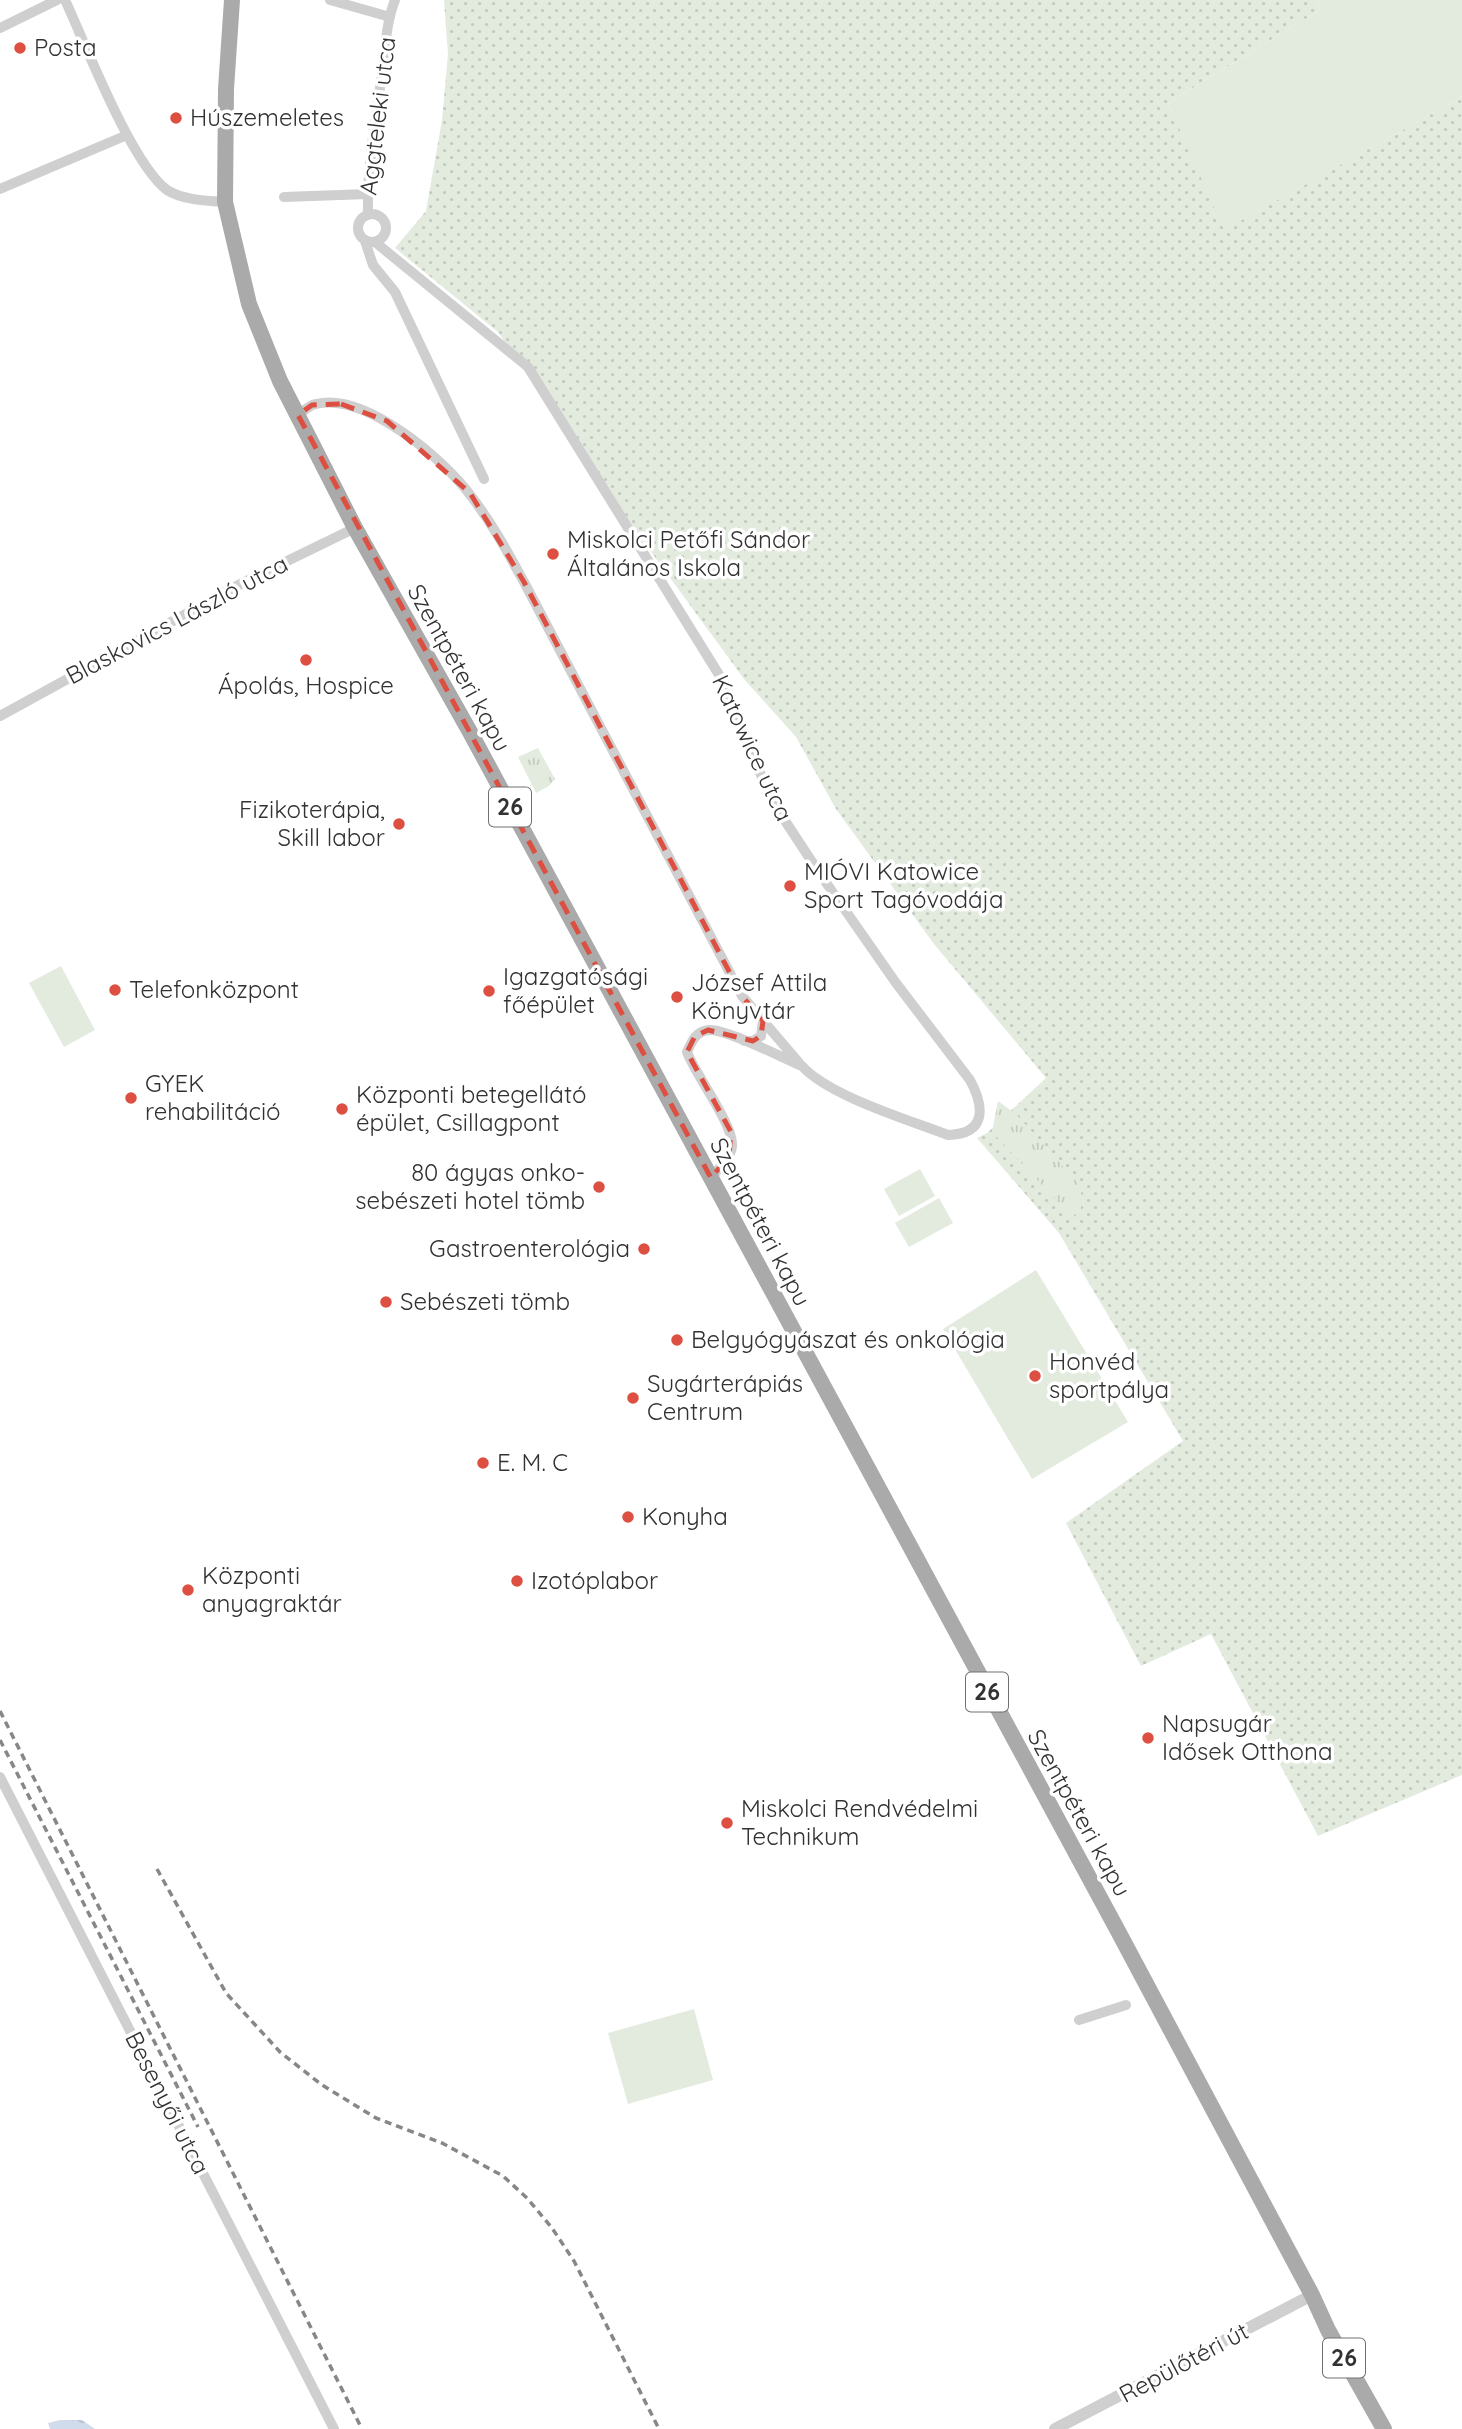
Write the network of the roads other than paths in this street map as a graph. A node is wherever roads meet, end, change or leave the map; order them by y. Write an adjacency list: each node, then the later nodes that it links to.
1 (57, 0): 7 (street)
2 (65, 0): 8 (street)
3 (232, 0): 12 (main road, Szentpéteri kapu / 26)
4 (330, 0): 6 (street)
5 (395, 0): 6 (street, Aggteleki utca)
6 (390, 17): 10 (street, Aggteleki utca)
7 (0, 28)
8 (127, 135): 9 (street); 12 (street)
9 (0, 189)
10 (368, 194): 11 (street); 13 (street, Aggteleki utca)
11 (284, 198)
12 (225, 202): 15 (main road, Szentpéteri kapu / 26)
13 (368, 215): 14 (street); 14 (street)
14 (370, 241): 16 (street); 21 (street, Katowice utca)
15 (298, 415): 17 (main road, Szentpéteri kapu / 26); 19 (street, Katowice utca)
16 (484, 478)
17 (355, 527): 18 (street, Blaskovics László utca); 22 (main road, Szentpéteri kapu / 26)
18 (0, 716)
19 (763, 1021): 20 (street); 21 (street, Katowice utca)
20 (744, 1041): 21 (street, Katowice utca); 22 (street, Katowice utca)
21 (802, 1066)
22 (711, 1178): 26 (main road, Szentpéteri kapu / 26)
23 (0, 1777): 27 (street, Besenyői utca)
24 (1126, 2005): 25 (street)
25 (1079, 2020)
26 (1312, 2295): 28 (street, Repülőtéri út); 29 (main road, Szentpéteri kapu / 26)
27 (334, 2429)
28 (1055, 2429)
29 (1384, 2429)

